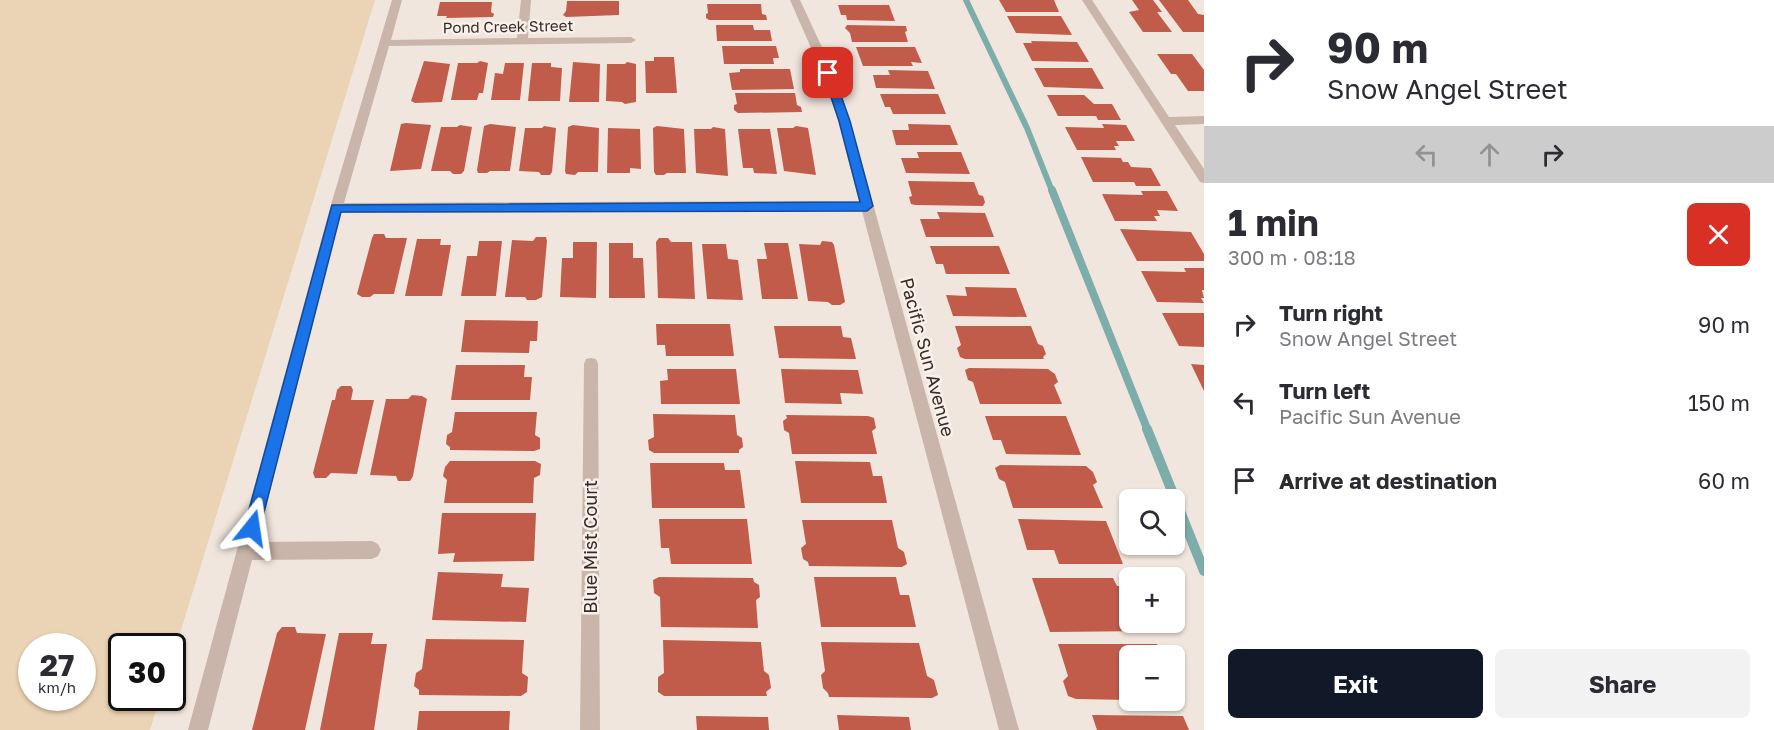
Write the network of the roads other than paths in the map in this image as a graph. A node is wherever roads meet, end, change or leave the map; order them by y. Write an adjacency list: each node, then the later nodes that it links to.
1 (397, 0): 7 (street)
2 (526, 0): 6 (street)
3 (795, 0): 11 (street, Pacific Sun Avenue)
4 (1088, 0): 9 (street)
5 (631, 40): 6 (street, Pond Creek Street)
6 (522, 41): 7 (street, Pond Creek Street)
7 (385, 43): 12 (street)
8 (1204, 120): 9 (street)
9 (1167, 121): 10 (street)
10 (1204, 179)
11 (867, 206): 12 (street); 18 (street, Pacific Sun Avenue)
12 (336, 208): 15 (street)
13 (591, 364): 17 (street, Blue Mist Court)
14 (372, 550): 15 (street)
15 (246, 551): 16 (street)
16 (198, 730)
17 (590, 730)
18 (1009, 730)

